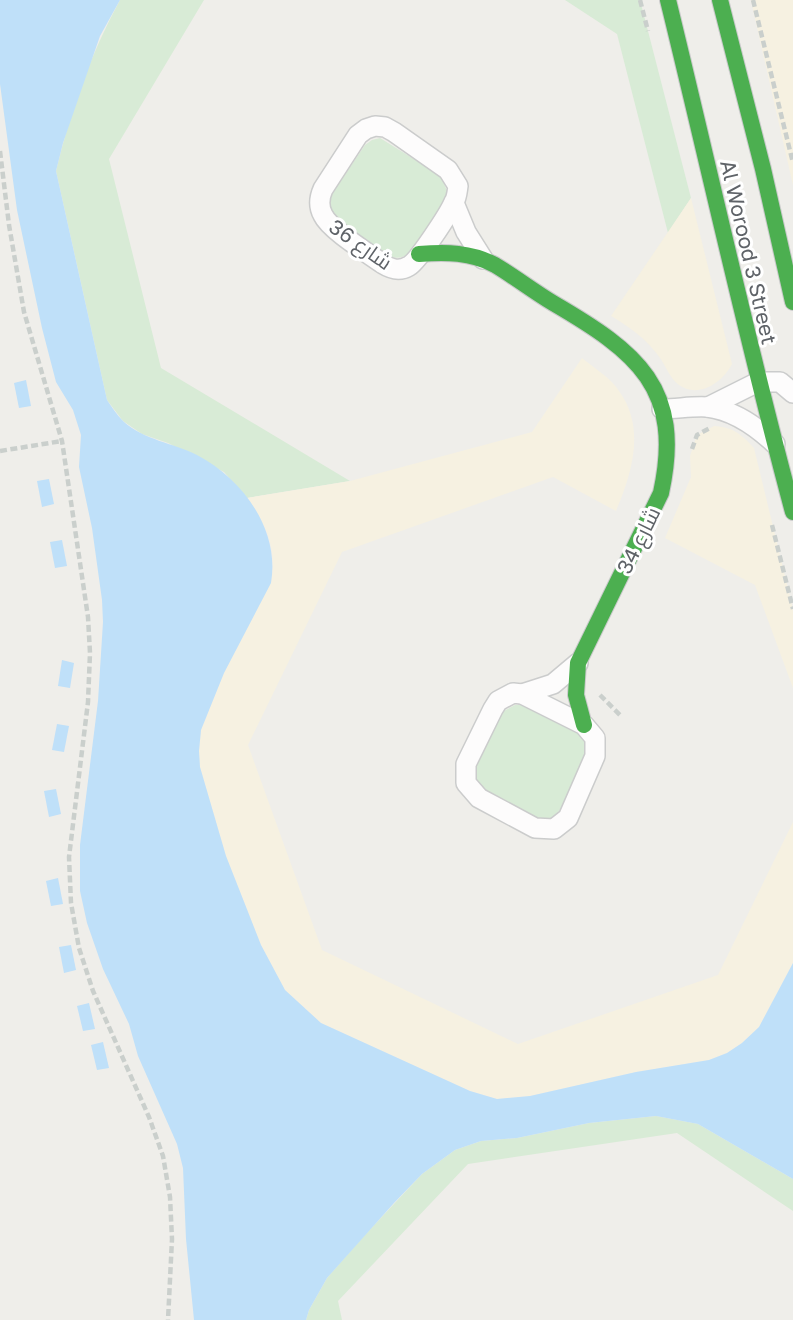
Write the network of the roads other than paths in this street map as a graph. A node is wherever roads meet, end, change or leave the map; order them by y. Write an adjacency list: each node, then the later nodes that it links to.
1 (668, 0): 7 (street, Al Worood 3 Street)
2 (720, 0): 6 (street, Al Worood 3 Street)
3 (454, 203): 4 (street, شارع 36); 4 (street, شارع 36); 5 (street, شارع 36)
4 (419, 254): 5 (street, شارع 36)
5 (483, 259): 10 (street, شارع 36)
6 (793, 302)
7 (758, 382): 8 (street); 9 (street); 11 (street, Al Worood 3 Street)
8 (793, 393)
9 (708, 407): 10 (street); 11 (street)
10 (662, 409): 13 (street, شارع 34)
11 (776, 444): 12 (street, Al Worood 3 Street)
12 (793, 512)
13 (578, 663): 14 (street, شارع 34); 15 (street, شارع 34)
14 (522, 694): 15 (street); 15 (street, شارع 34)
15 (584, 724)

